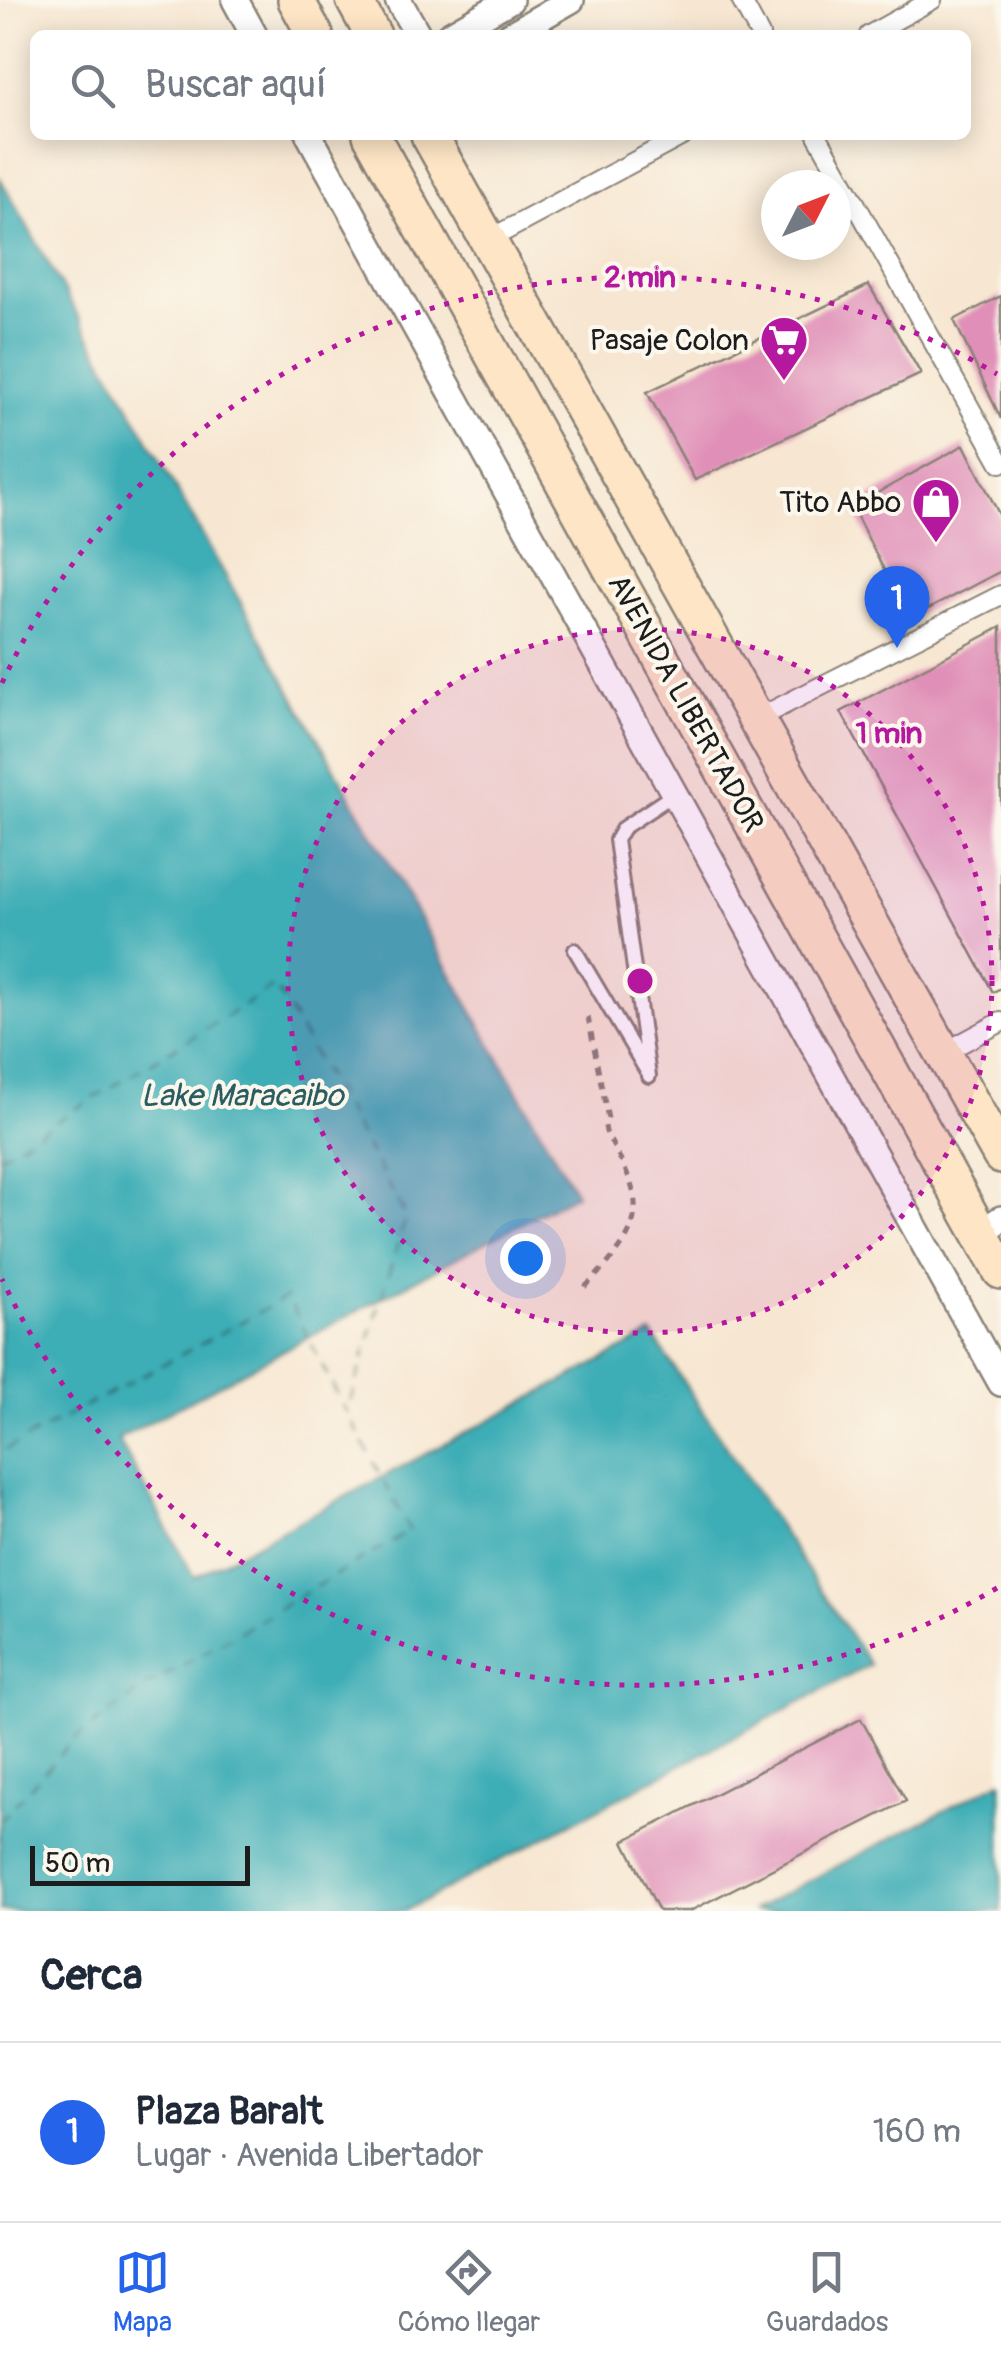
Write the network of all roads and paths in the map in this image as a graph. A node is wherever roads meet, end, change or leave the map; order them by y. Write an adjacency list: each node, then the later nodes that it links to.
1 (235, 0): 9 (street)
2 (296, 0): 10 (main road)
3 (354, 0): 11 (main road)
4 (398, 0): 12 (street)
5 (510, 0): 13 (street)
6 (571, 0): 14 (street)
7 (741, 0): 15 (street)
8 (932, 0): 16 (street)
9 (251, 30)
10 (312, 30)
11 (370, 30)
12 (415, 30)
13 (458, 30)
14 (519, 30)
15 (757, 30)
16 (877, 30)
17 (321, 140): 26 (street)
18 (374, 140): 32 (main road, AVENIDA LIBERTADOR)
19 (432, 140): 22 (main road, AVENIDA LIBERTADOR)
20 (675, 140): 22 (street)
21 (819, 140): 23 (street)
22 (488, 240): 25 (main road, AVENIDA LIBERTADOR)
23 (1001, 462)
24 (1001, 595): 25 (street)
25 (756, 720): 30 (main road, AVENIDA LIBERTADOR)
26 (674, 794): 27 (lane); 35 (street)
27 (576, 950)
28 (586, 1006): 34 (path)
29 (1001, 1022): 30 (street)
30 (943, 1053): 31 (main road, AVENIDA LIBERTADOR)
31 (1001, 1156)
32 (990, 1226): 33 (main road, AVENIDA LIBERTADOR)
33 (1001, 1272)
34 (585, 1287)
35 (1001, 1382)

